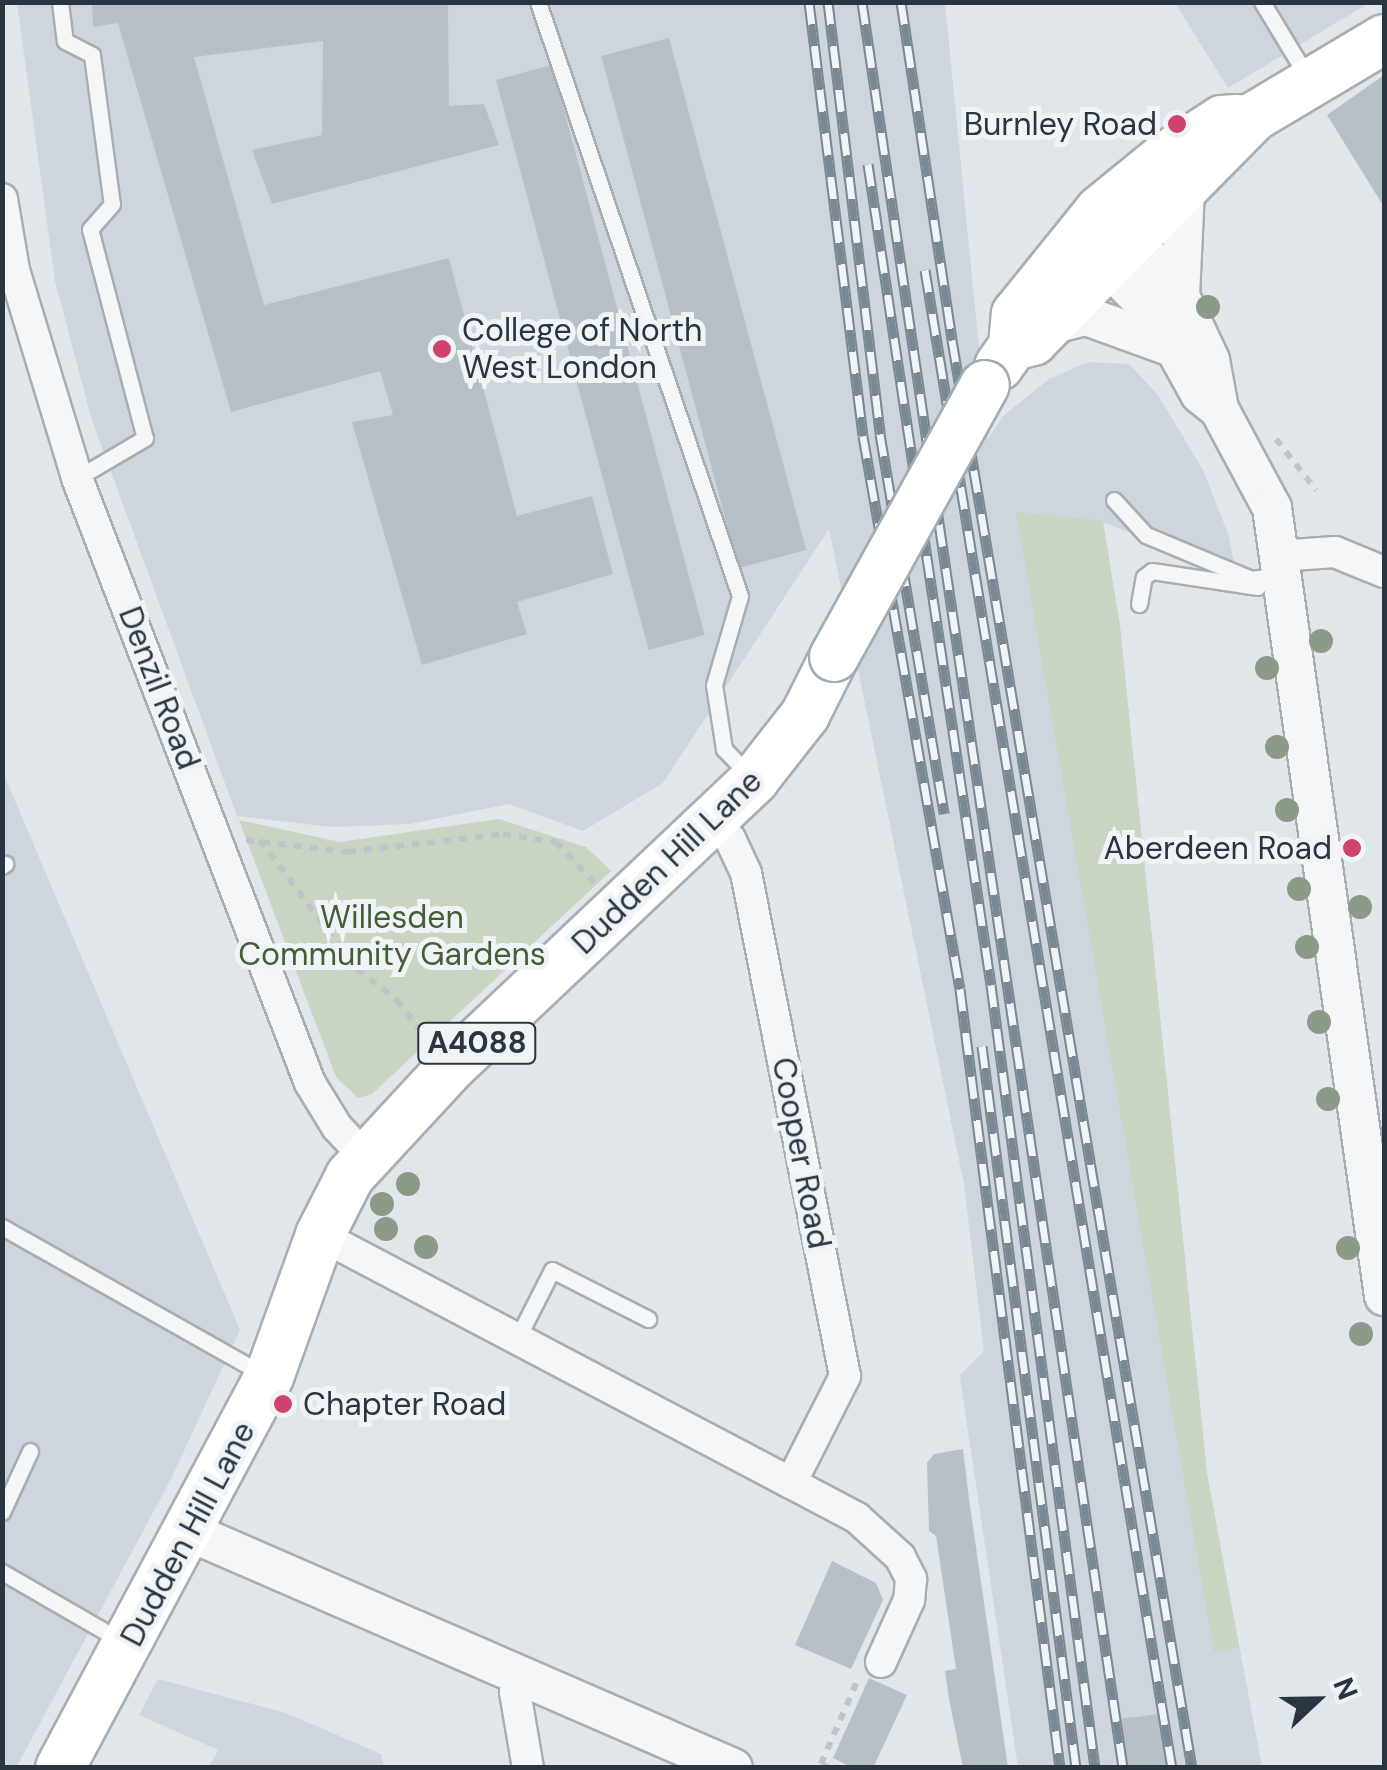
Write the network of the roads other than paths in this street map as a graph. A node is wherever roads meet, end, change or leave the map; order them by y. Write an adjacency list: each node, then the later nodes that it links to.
1 (60, 2): 15 (lane)
2 (538, 2): 20 (lane)
3 (1262, 2): 5 (lane)
4 (1384, 38): 5 (main road, Dudden Hill Lane / A4088)
5 (1310, 81): 6 (main road, Dudden Hill Lane / A4088)
6 (1255, 116): 7 (main road, Dudden Hill Lane / A4088); 9 (main road, Dudden Hill Lane / A4088)
7 (1185, 190): 9 (main road, Dudden Hill Lane / A4088); 11 (street)
8 (2, 199): 10 (street, Denzil Road)
9 (1111, 245): 11 (street); 12 (main road, Dudden Hill Lane / A4088); 13 (street)
10 (8, 272): 15 (street, Denzil Road)
11 (1180, 296): 14 (street)
12 (1031, 336): 13 (street); 20 (main road, Dudden Hill Lane / A4088, bridge)
13 (1168, 346): 14 (street)
14 (1219, 410): 17 (street)
15 (77, 478): 22 (street, Denzil Road)
16 (1114, 500): 17 (lane)
17 (1280, 571): 18 (street); 19 (lane); 25 (street)
18 (1384, 572)
19 (1139, 604)
20 (754, 780): 21 (main road, Dudden Hill Lane / A4088)
21 (713, 822): 22 (main road, Dudden Hill Lane / A4088); 30 (street, Cooper Road)
22 (364, 1156): 24 (main road, Dudden Hill Lane / A4088)
23 (2, 1227): 28 (lane)
24 (320, 1235): 27 (street); 28 (main road, Dudden Hill Lane / A4088)
25 (1384, 1296)
26 (648, 1318): 27 (lane)
27 (517, 1339): 30 (street)
28 (269, 1377): 32 (main road, Dudden Hill Lane / A4088)
29 (30, 1450): 31 (lane)
30 (791, 1483): 35 (street)
31 (2, 1512)
32 (190, 1532): 34 (main road, Dudden Hill Lane / A4088); 36 (street)
33 (2, 1572): 34 (lane)
34 (130, 1646): 37 (main road, Dudden Hill Lane / A4088)
35 (870, 1669)
36 (522, 1675): 38 (street); 39 (street)
37 (60, 1768)
38 (528, 1768)
39 (733, 1768)

